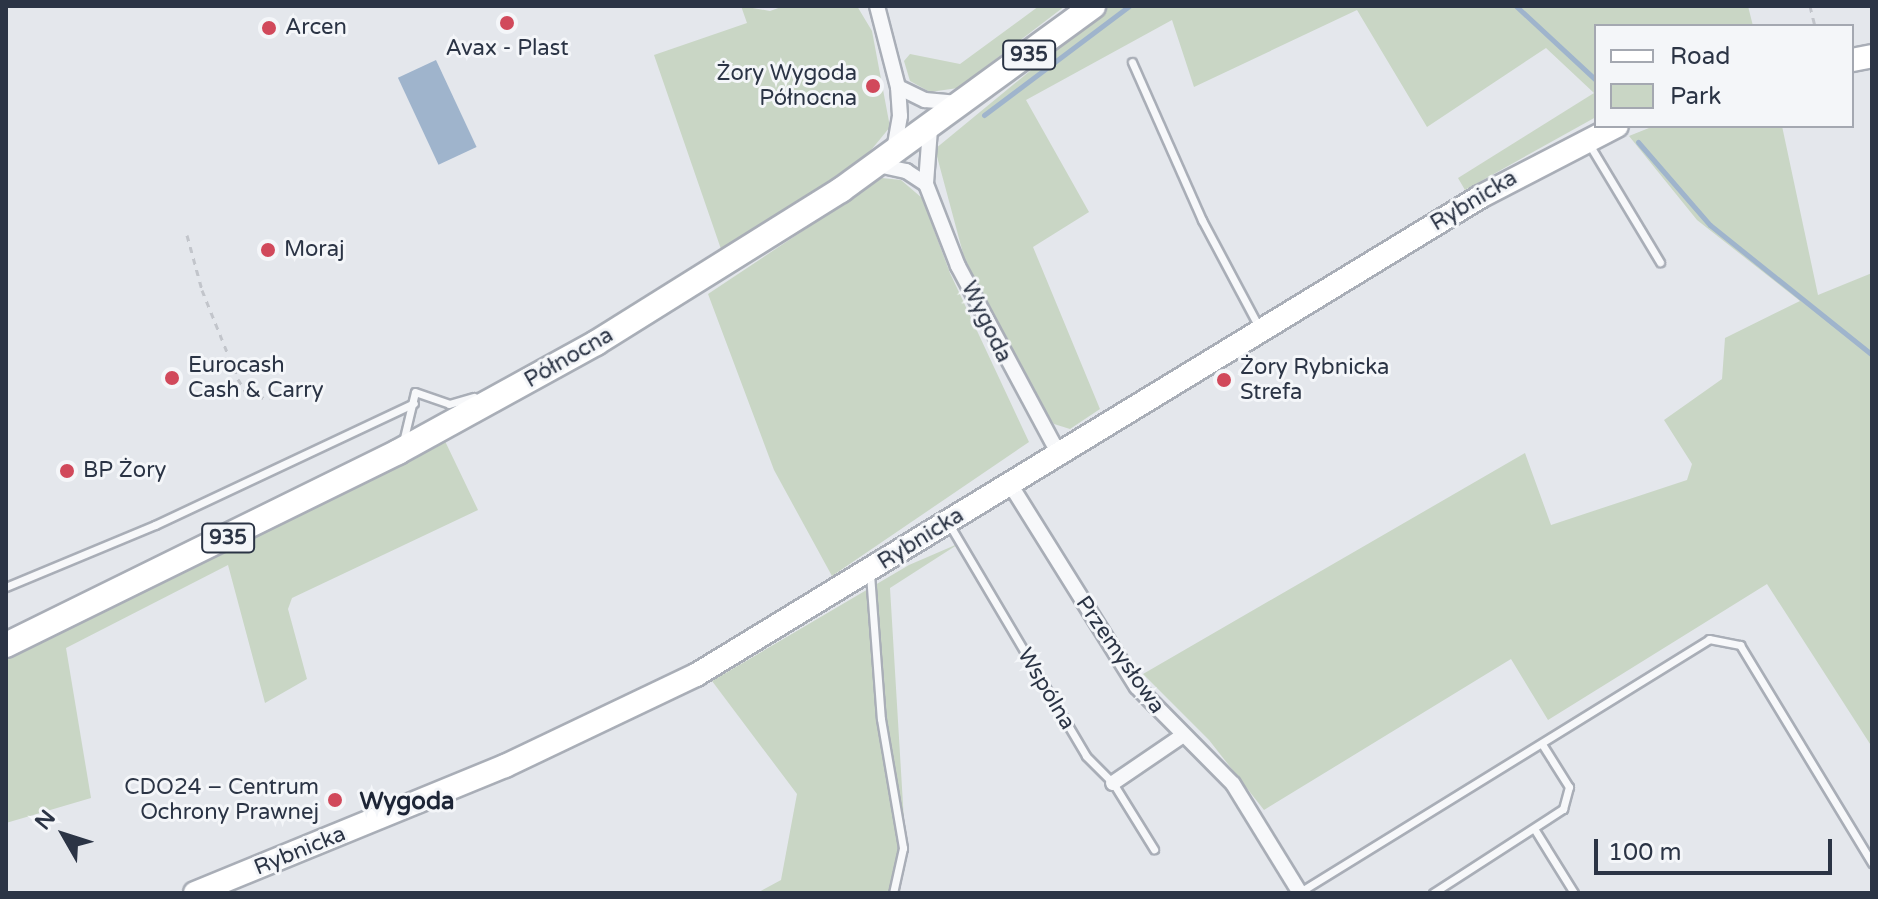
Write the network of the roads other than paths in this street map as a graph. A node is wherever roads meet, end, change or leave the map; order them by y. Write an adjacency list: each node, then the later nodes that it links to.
1 (877, 6): 4 (street)
2 (1093, 6): 5 (main road, Północna / 935)
3 (1132, 62): 12 (lane)
4 (898, 87): 5 (street); 9 (street)
5 (964, 104): 7 (main road, Północna / 935)
6 (1612, 128): 8 (street, Rybnicka)
7 (930, 129): 9 (main road, Północna / 935); 10 (street)
8 (1586, 139): 11 (lane); 12 (street, Rybnicka)
9 (886, 159): 10 (street); 13 (main road, Północna / 935)
10 (926, 184): 16 (street, Wygoda)
11 (1660, 262)
12 (1261, 331): 16 (street, Rybnicka)
13 (514, 390): 14 (lane); 15 (main road, Północna / 935)
14 (414, 403): 15 (lane); 20 (lane)
15 (398, 452): 21 (main road, Północna / 935)
16 (1059, 454): 17 (street, Rybnicka)
17 (1010, 484): 18 (street, Rybnicka); 22 (street, Przemysłowa)
18 (948, 522): 19 (street, Rybnicka); 24 (lane, Wspólna)
19 (870, 570): 29 (street, Rybnicka); 30 (lane)
20 (6, 587)
21 (6, 645)
22 (1182, 736): 24 (street); 28 (street, Przemysłowa)
23 (1542, 744): 25 (lane); 27 (lane); 28 (lane)
24 (1113, 783): 26 (lane, Wspólna)
25 (1535, 830): 31 (lane); 32 (lane)
26 (1154, 849)
27 (1872, 863)
28 (1300, 892)
29 (195, 893)
30 (893, 893)
31 (1433, 893)
32 (1574, 893)

